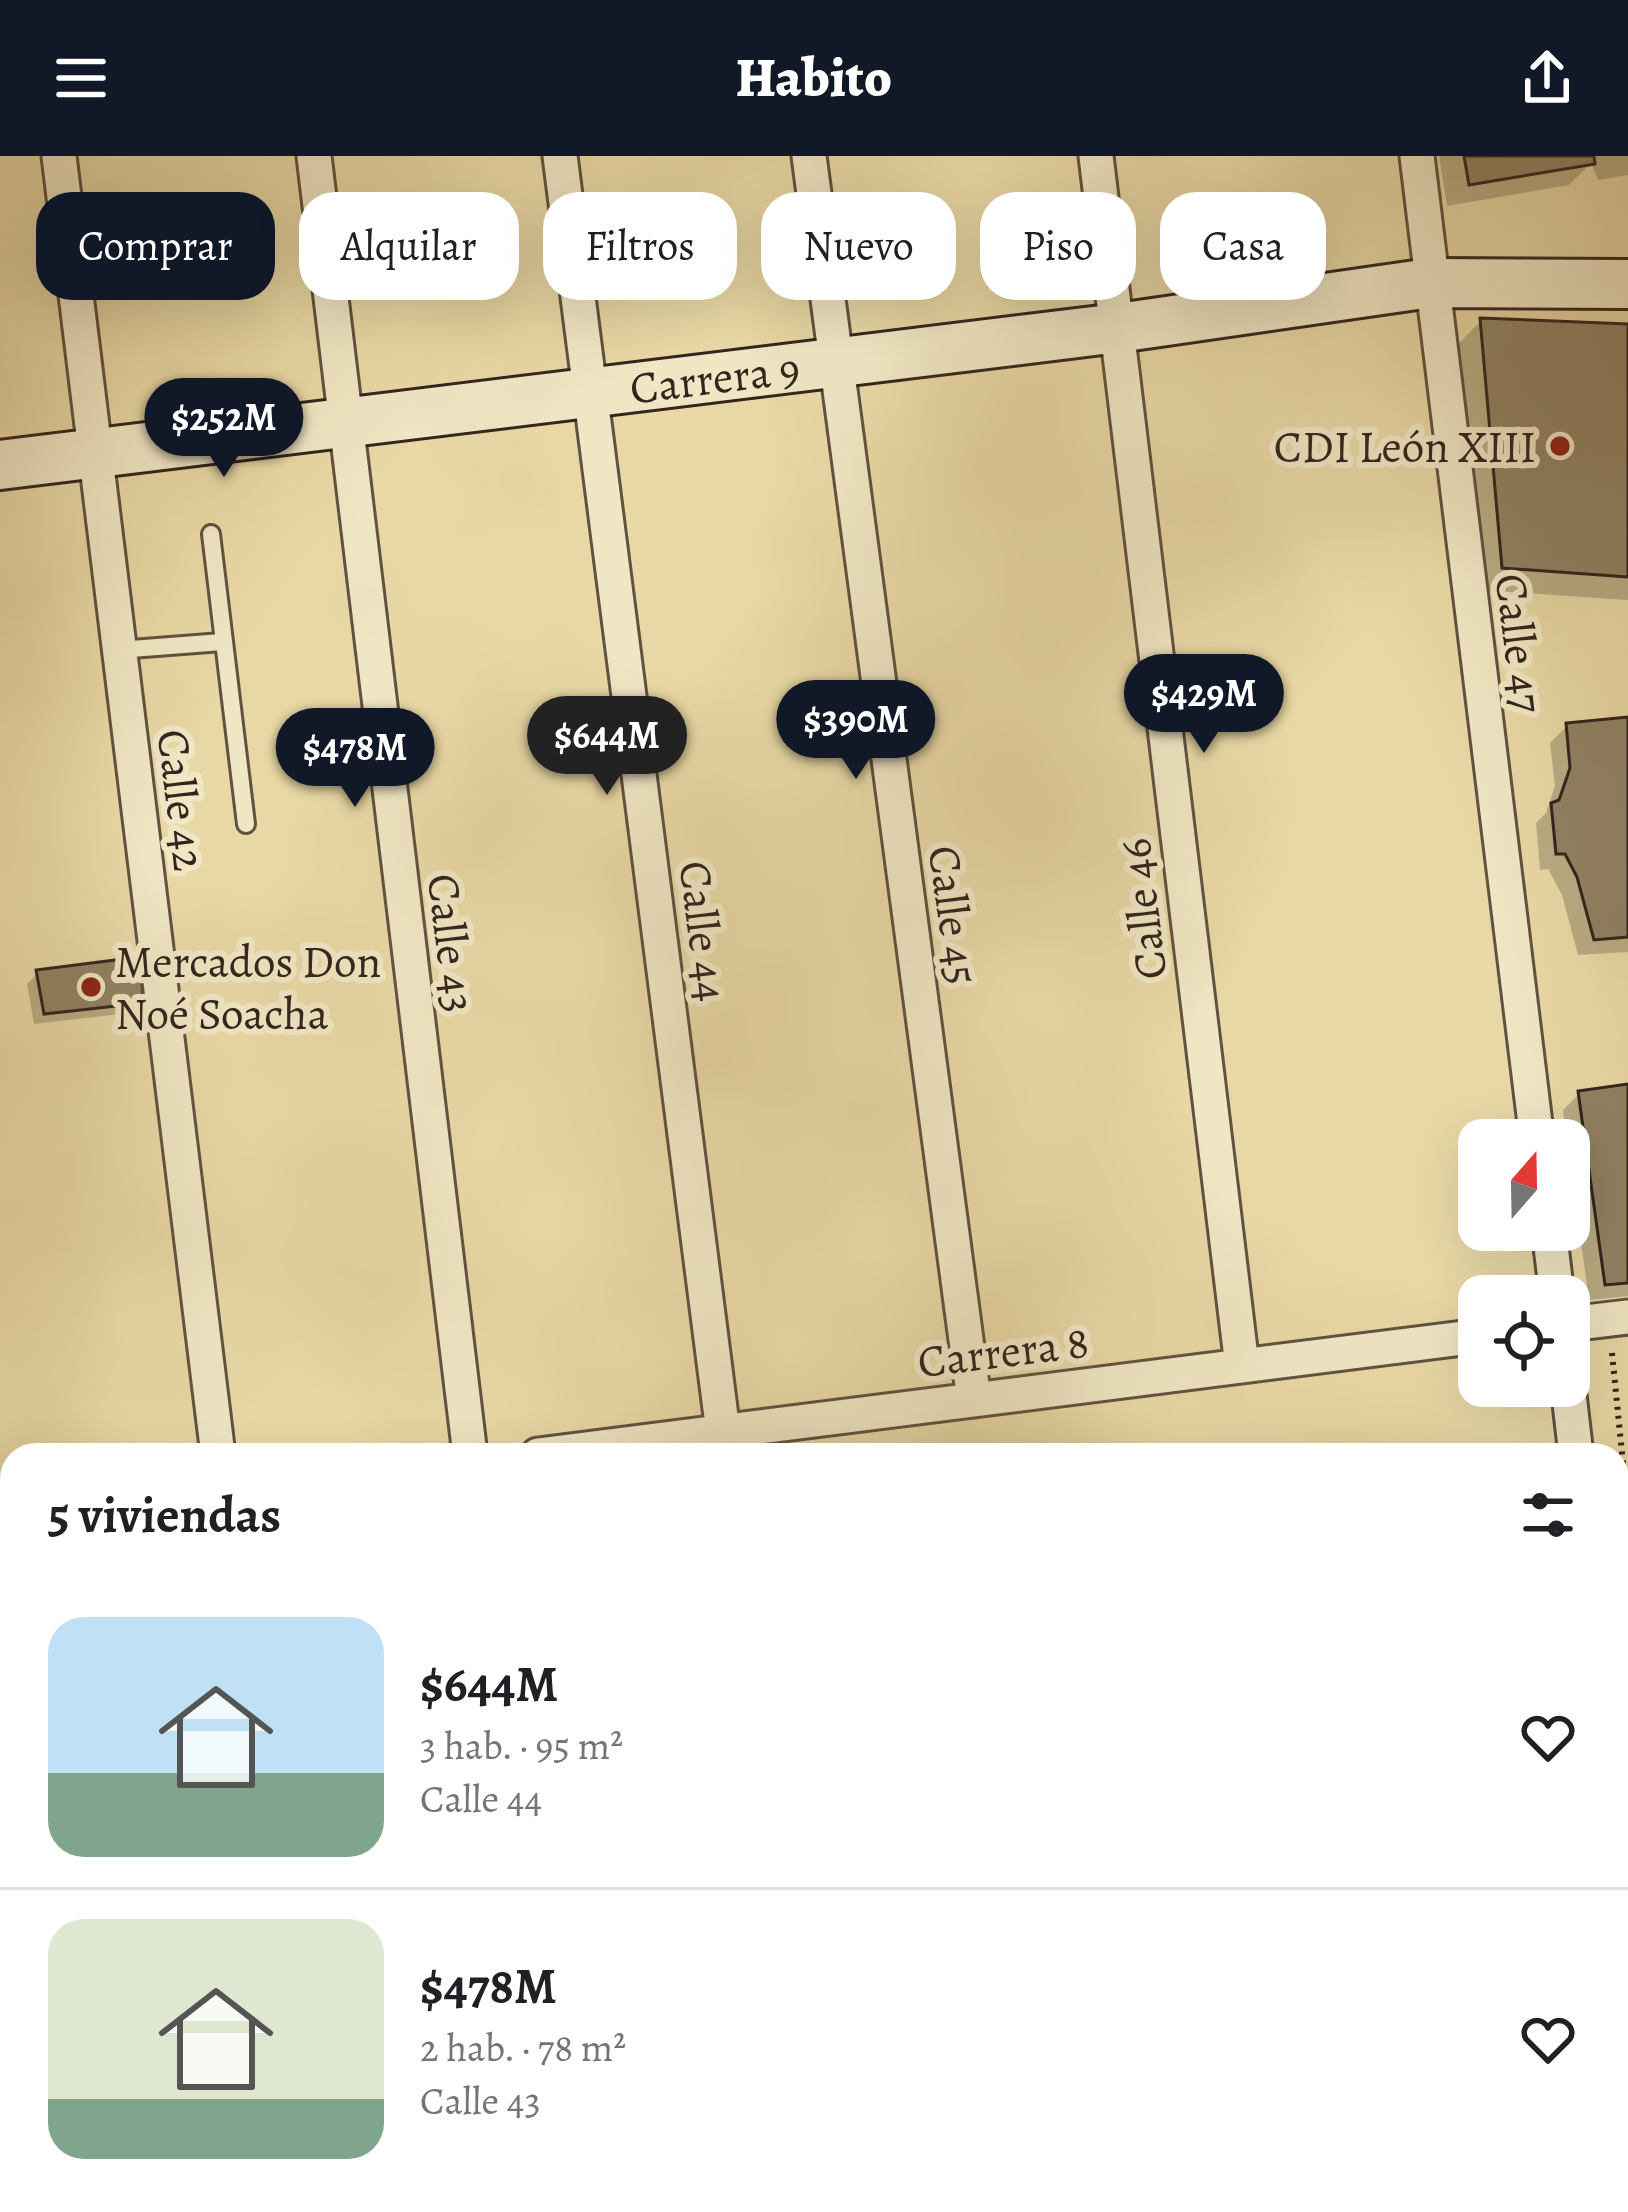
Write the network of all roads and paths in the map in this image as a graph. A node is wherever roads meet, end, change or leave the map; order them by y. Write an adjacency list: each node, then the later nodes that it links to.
1 (58, 156): 13 (street, Calle 42)
2 (314, 156): 12 (street, Calle 43)
3 (560, 156): 11 (street, Calle 44)
4 (809, 156): 10 (street, Calle 45)
5 (1096, 156): 9 (street, Calle 46)
6 (1417, 156): 7 (street, Calle 47)
7 (1430, 283): 8 (street, Carrera 9); 9 (street, Carrera 9); 19 (street, Calle 47)
8 (1628, 284)
9 (1118, 328): 10 (street, Carrera 9); 24 (street, Calle 46)
10 (834, 363): 11 (street, Carrera 9); 25 (street, Calle 45)
11 (590, 393): 12 (street, Carrera 9); 27 (street, Calle 44)
12 (343, 423): 13 (street, Carrera 9); 29 (street, Calle 43)
13 (95, 454): 14 (street, Carrera 9); 17 (street, Calle 42)
14 (0, 465)
15 (211, 534): 16 (lane)
16 (221, 642): 17 (lane); 18 (lane)
17 (118, 650): 28 (street, Calle 42)
18 (246, 824)
19 (1534, 1119)
20 (1628, 1317): 21 (street)
21 (1590, 1322)
22 (1458, 1339): 24 (street, Carrera 8)
23 (1628, 1352): 32 (path)
24 (1242, 1366): 25 (street, Carrera 8)
25 (974, 1400): 27 (street, Carrera 8)
26 (1570, 1407): 31 (street)
27 (723, 1432): 30 (street, Carrera 8)
28 (217, 1443)
29 (469, 1443)
30 (635, 1443)
31 (1575, 1443)
32 (1620, 1443)

